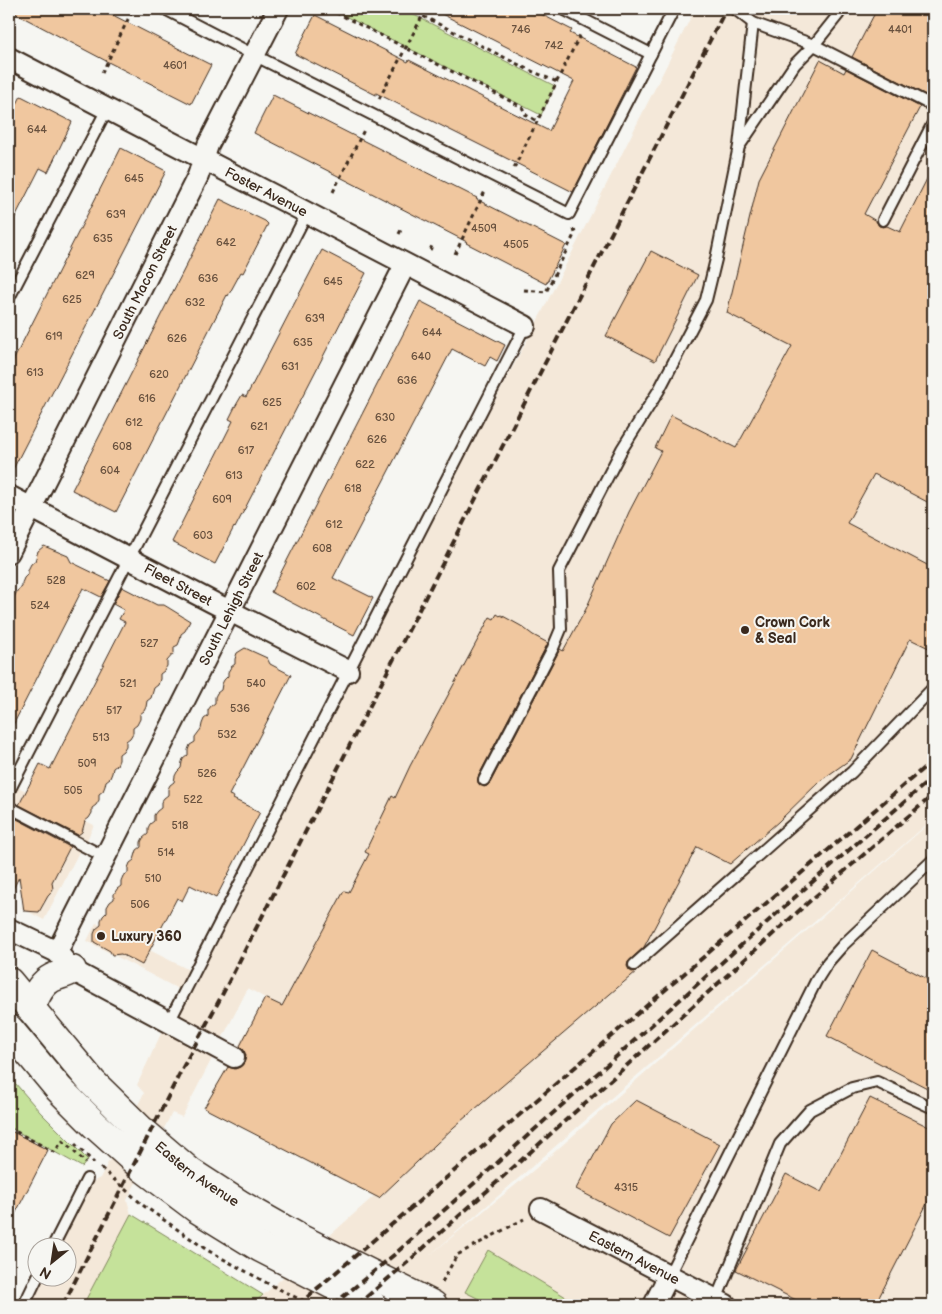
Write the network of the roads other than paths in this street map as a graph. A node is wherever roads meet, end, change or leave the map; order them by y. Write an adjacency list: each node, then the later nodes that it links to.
1 (165, 9): 10 (lane)
2 (278, 9): 10 (street, South Macon Street)
3 (563, 9): 9 (lane)
4 (674, 9): 9 (lane)
5 (735, 9): 7 (lane)
6 (841, 9): 8 (lane)
7 (753, 23): 8 (lane); 15 (lane)
8 (814, 45): 12 (lane); 15 (lane)
9 (651, 54): 10 (lane)
10 (254, 55): 16 (street, South Macon Street)
11 (9, 58): 13 (street, Foster Avenue)
12 (933, 106)
13 (107, 110): 16 (street, Foster Avenue); 20 (lane)
14 (933, 123): 18 (lane)
15 (739, 146): 29 (lane)
16 (203, 159): 17 (street, Foster Avenue); 23 (street, South Macon Street)
17 (307, 213): 19 (street, Foster Avenue); 25 (lane)
18 (883, 220)
19 (405, 265): 21 (street, Foster Avenue); 26 (street, South Lehigh Street)
20 (9, 298)
21 (524, 326): 27 (lane)
22 (9, 496): 23 (street, Fleet Street)
23 (31, 508): 24 (street, South Macon Street); 25 (street, Fleet Street)
24 (9, 552)
25 (128, 558): 26 (street, Fleet Street); 30 (lane)
26 (230, 611): 27 (street, Fleet Street); 32 (street, South Lehigh Street)
27 (348, 671): 39 (lane)
28 (933, 688): 36 (lane)
29 (484, 780)
30 (9, 791)
31 (9, 808): 32 (lane)
32 (105, 857): 35 (street, South Lehigh Street)
33 (933, 860): 46 (lane)
34 (9, 929): 35 (street)
35 (64, 961): 38 (main road); 39 (street)
36 (634, 965)
37 (9, 982): 38 (main road, Eastern Avenue)
38 (30, 1008): 51 (main road, Eastern Avenue)
39 (169, 1022): 41 (street)
40 (9, 1029): 50 (main road, Eastern Avenue)
41 (234, 1057)
42 (933, 1108): 48 (lane)
43 (87, 1179): 45 (lane)
44 (541, 1209): 46 (street, Eastern Avenue)
45 (58, 1236)
46 (669, 1275): 48 (street, Eastern Avenue); 52 (street)
47 (33, 1286): 49 (lane)
48 (721, 1302)
49 (24, 1305)
50 (372, 1305)
51 (433, 1305)
52 (654, 1305)

